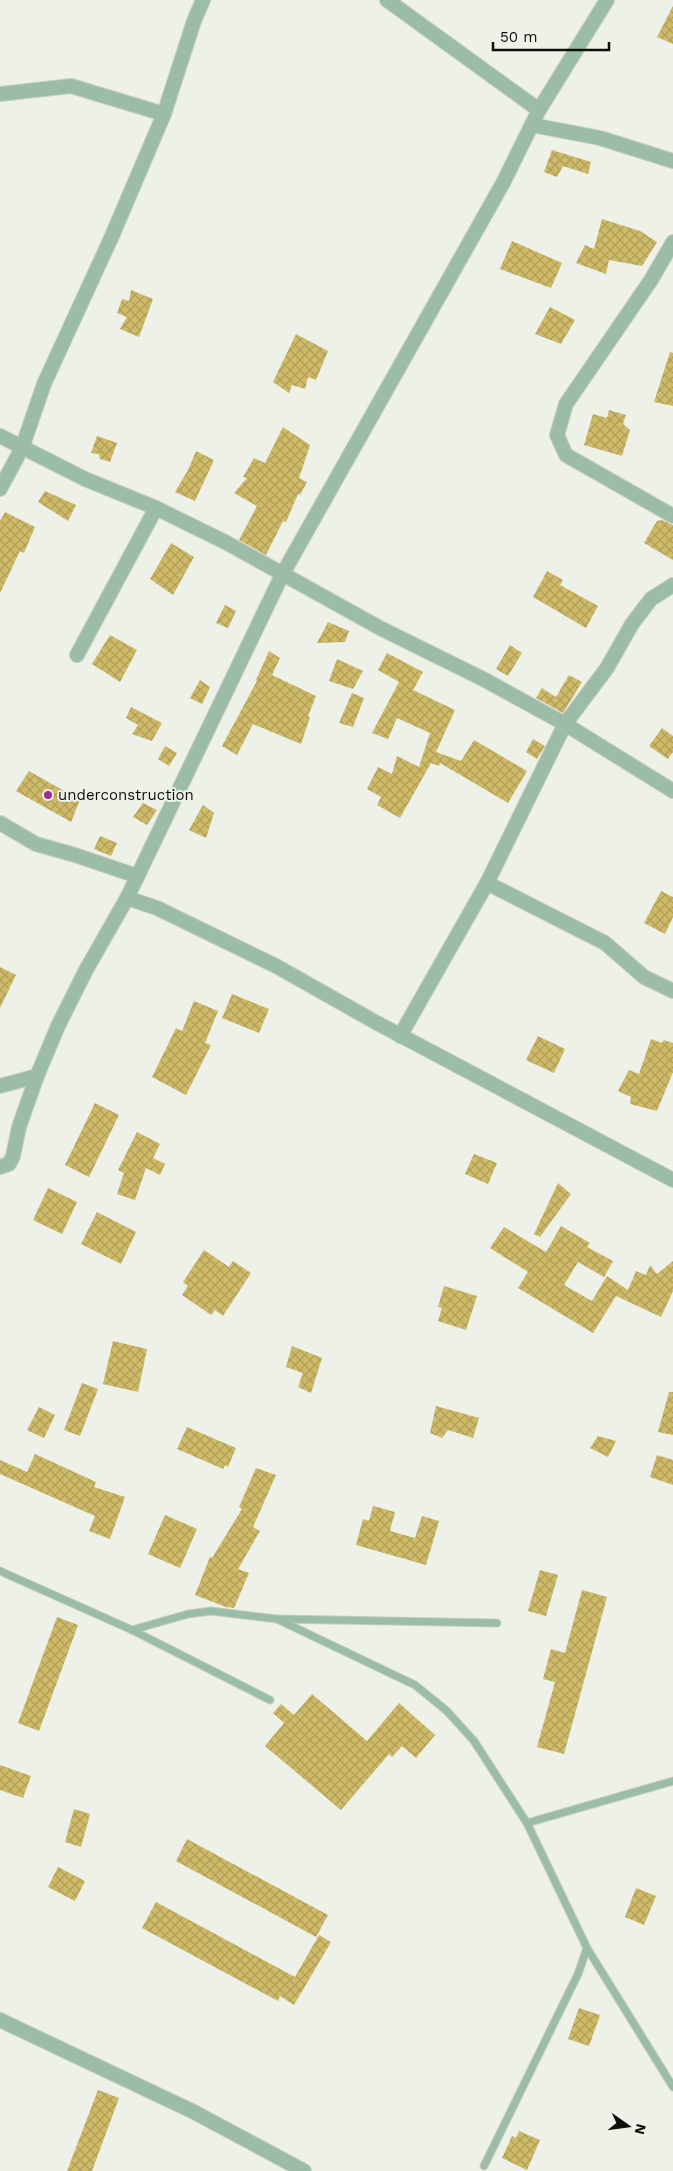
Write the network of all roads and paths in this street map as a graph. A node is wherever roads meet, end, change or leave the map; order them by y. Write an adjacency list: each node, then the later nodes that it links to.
1 (203, 0): 6 (street)
2 (387, 0): 5 (street)
3 (607, 0): 5 (street)
4 (0, 94): 6 (street)
5 (539, 110): 7 (street)
6 (164, 114): 11 (street)
7 (532, 125): 8 (street); 15 (street)
8 (673, 161)
9 (673, 242): 14 (street)
10 (0, 436): 11 (street)
11 (22, 448): 12 (street); 13 (street)
12 (0, 489)
13 (156, 508): 15 (street); 17 (street)
14 (673, 516)
15 (282, 575): 18 (street); 21 (street)
16 (672, 586): 18 (street)
17 (77, 655)
18 (565, 724): 19 (street); 22 (street)
19 (673, 791)
20 (0, 822): 21 (street)
21 (137, 876): 23 (street)
22 (487, 883): 24 (street); 25 (street)
23 (126, 898): 25 (street); 26 (street)
24 (673, 991)
25 (400, 1036): 29 (street)
26 (37, 1076): 27 (street); 28 (street)
27 (0, 1086)
28 (0, 1168)
29 (673, 1180)
30 (0, 1571): 33 (lane)
31 (277, 1619): 32 (lane); 33 (lane); 36 (lane)
32 (497, 1623)
33 (132, 1630): 34 (lane)
34 (270, 1700)
35 (673, 1781): 36 (lane)
36 (527, 1823): 37 (lane)
37 (587, 1948): 39 (lane); 40 (lane)
38 (0, 2020): 41 (street)
39 (673, 2087)
40 (484, 2166)
41 (304, 2171)

